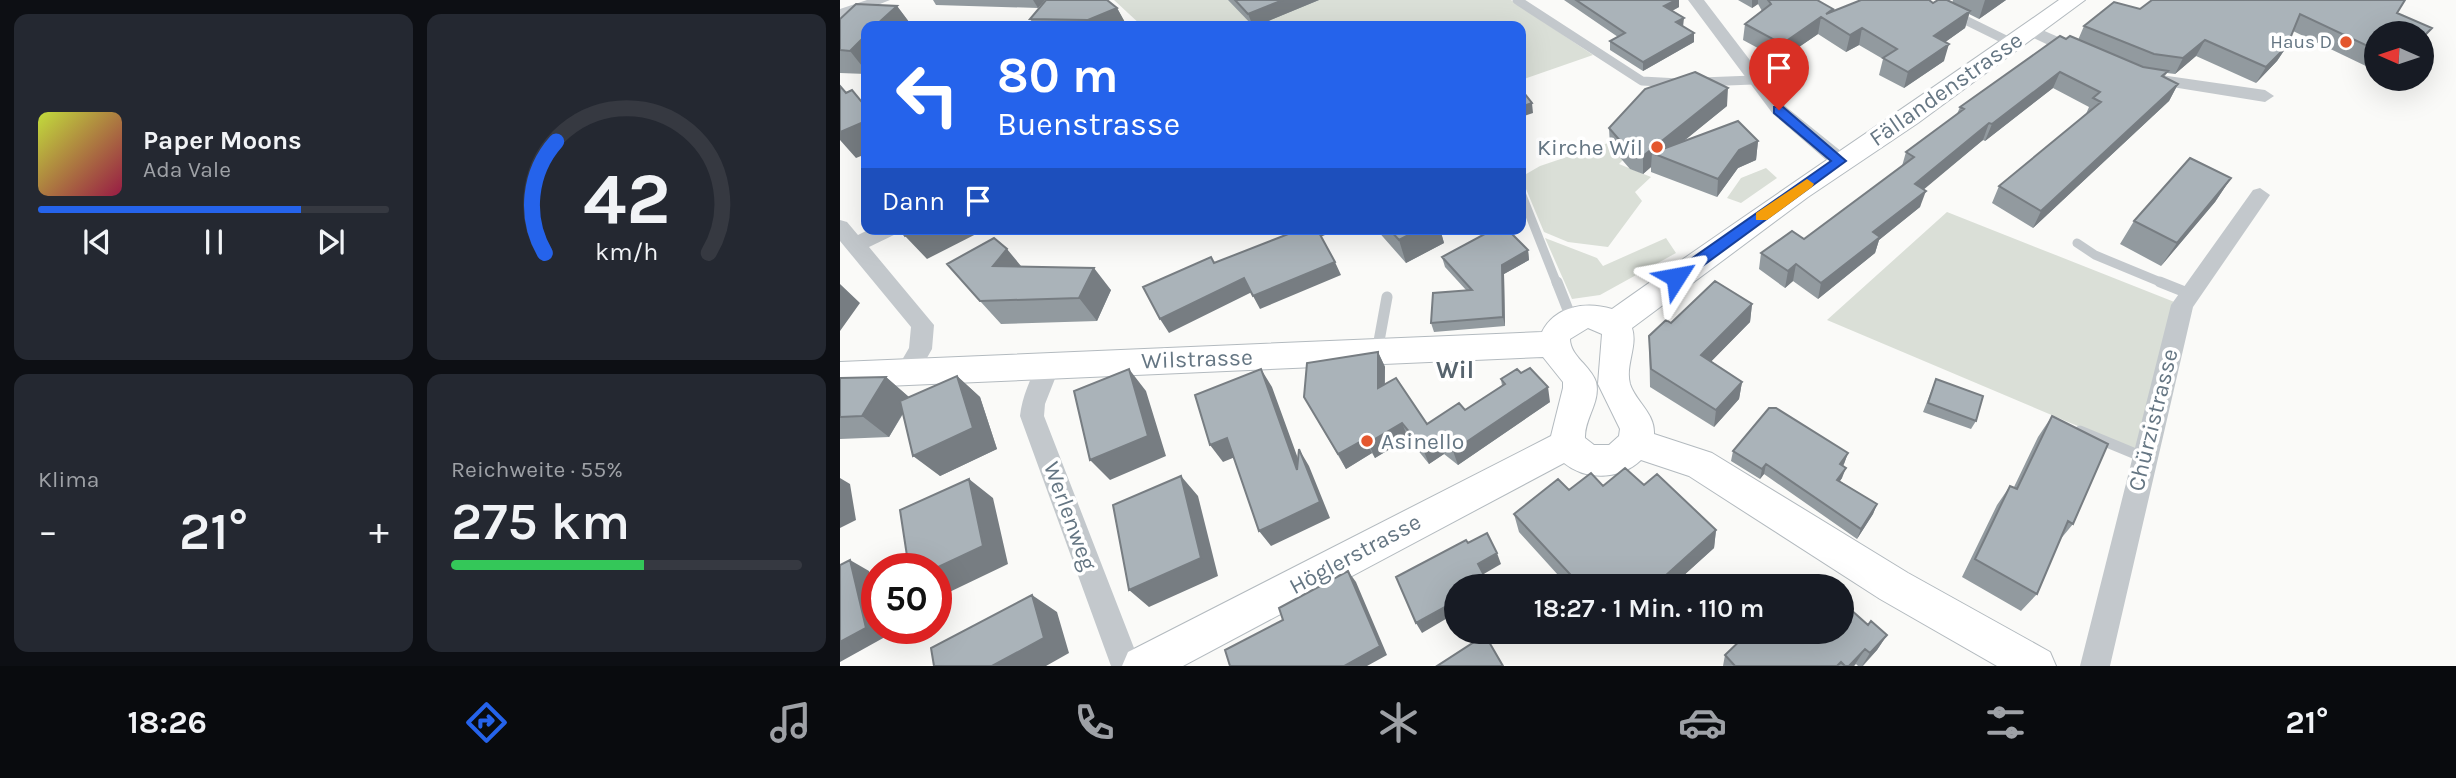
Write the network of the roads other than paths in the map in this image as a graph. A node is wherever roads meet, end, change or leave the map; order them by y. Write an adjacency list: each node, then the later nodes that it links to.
1 (882, 0): 6 (street)
2 (1517, 0): 10 (lane)
3 (1696, 0): 10 (street)
4 (2074, 0): 7 (main road, Fällandenstrasse)
5 (1943, 9): 7 (lane)
6 (840, 15)
7 (2022, 36): 8 (street); 12 (main road, Fällandenstrasse)
8 (2104, 62)
9 (2127, 72): 11 (street)
10 (1753, 80): 12 (street)
11 (2265, 96)
12 (1840, 161): 21 (main road, Fällandenstrasse)
13 (2260, 195): 19 (street, Chürzistrasse)
14 (1526, 209): 22 (lane)
15 (840, 227): 18 (street)
16 (877, 235): 18 (street)
17 (2077, 243): 19 (lane)
18 (855, 245): 25 (street)
19 (2190, 294): 30 (street, Chürzistrasse)
20 (1387, 298): 23 (lane)
21 (1613, 325): 22 (main road, Wilstrasse); 28 (main road)
22 (1563, 332): 23 (main road, Wilstrasse); 29 (main road)
23 (1377, 352): 24 (main road, Wilstrasse)
24 (1048, 366): 25 (main road, Wilstrasse); 31 (street, Werlenweg)
25 (907, 372): 26 (main road, Wilstrasse)
26 (840, 375)
27 (2063, 425): 30 (lane)
28 (1634, 443): 29 (main road); 33 (main road)
29 (1570, 444): 32 (main road, Höglerstrasse)
30 (2143, 457): 34 (street, Chürzistrasse)
31 (1126, 666)
32 (1142, 666)
33 (2036, 666)
34 (2095, 666)

